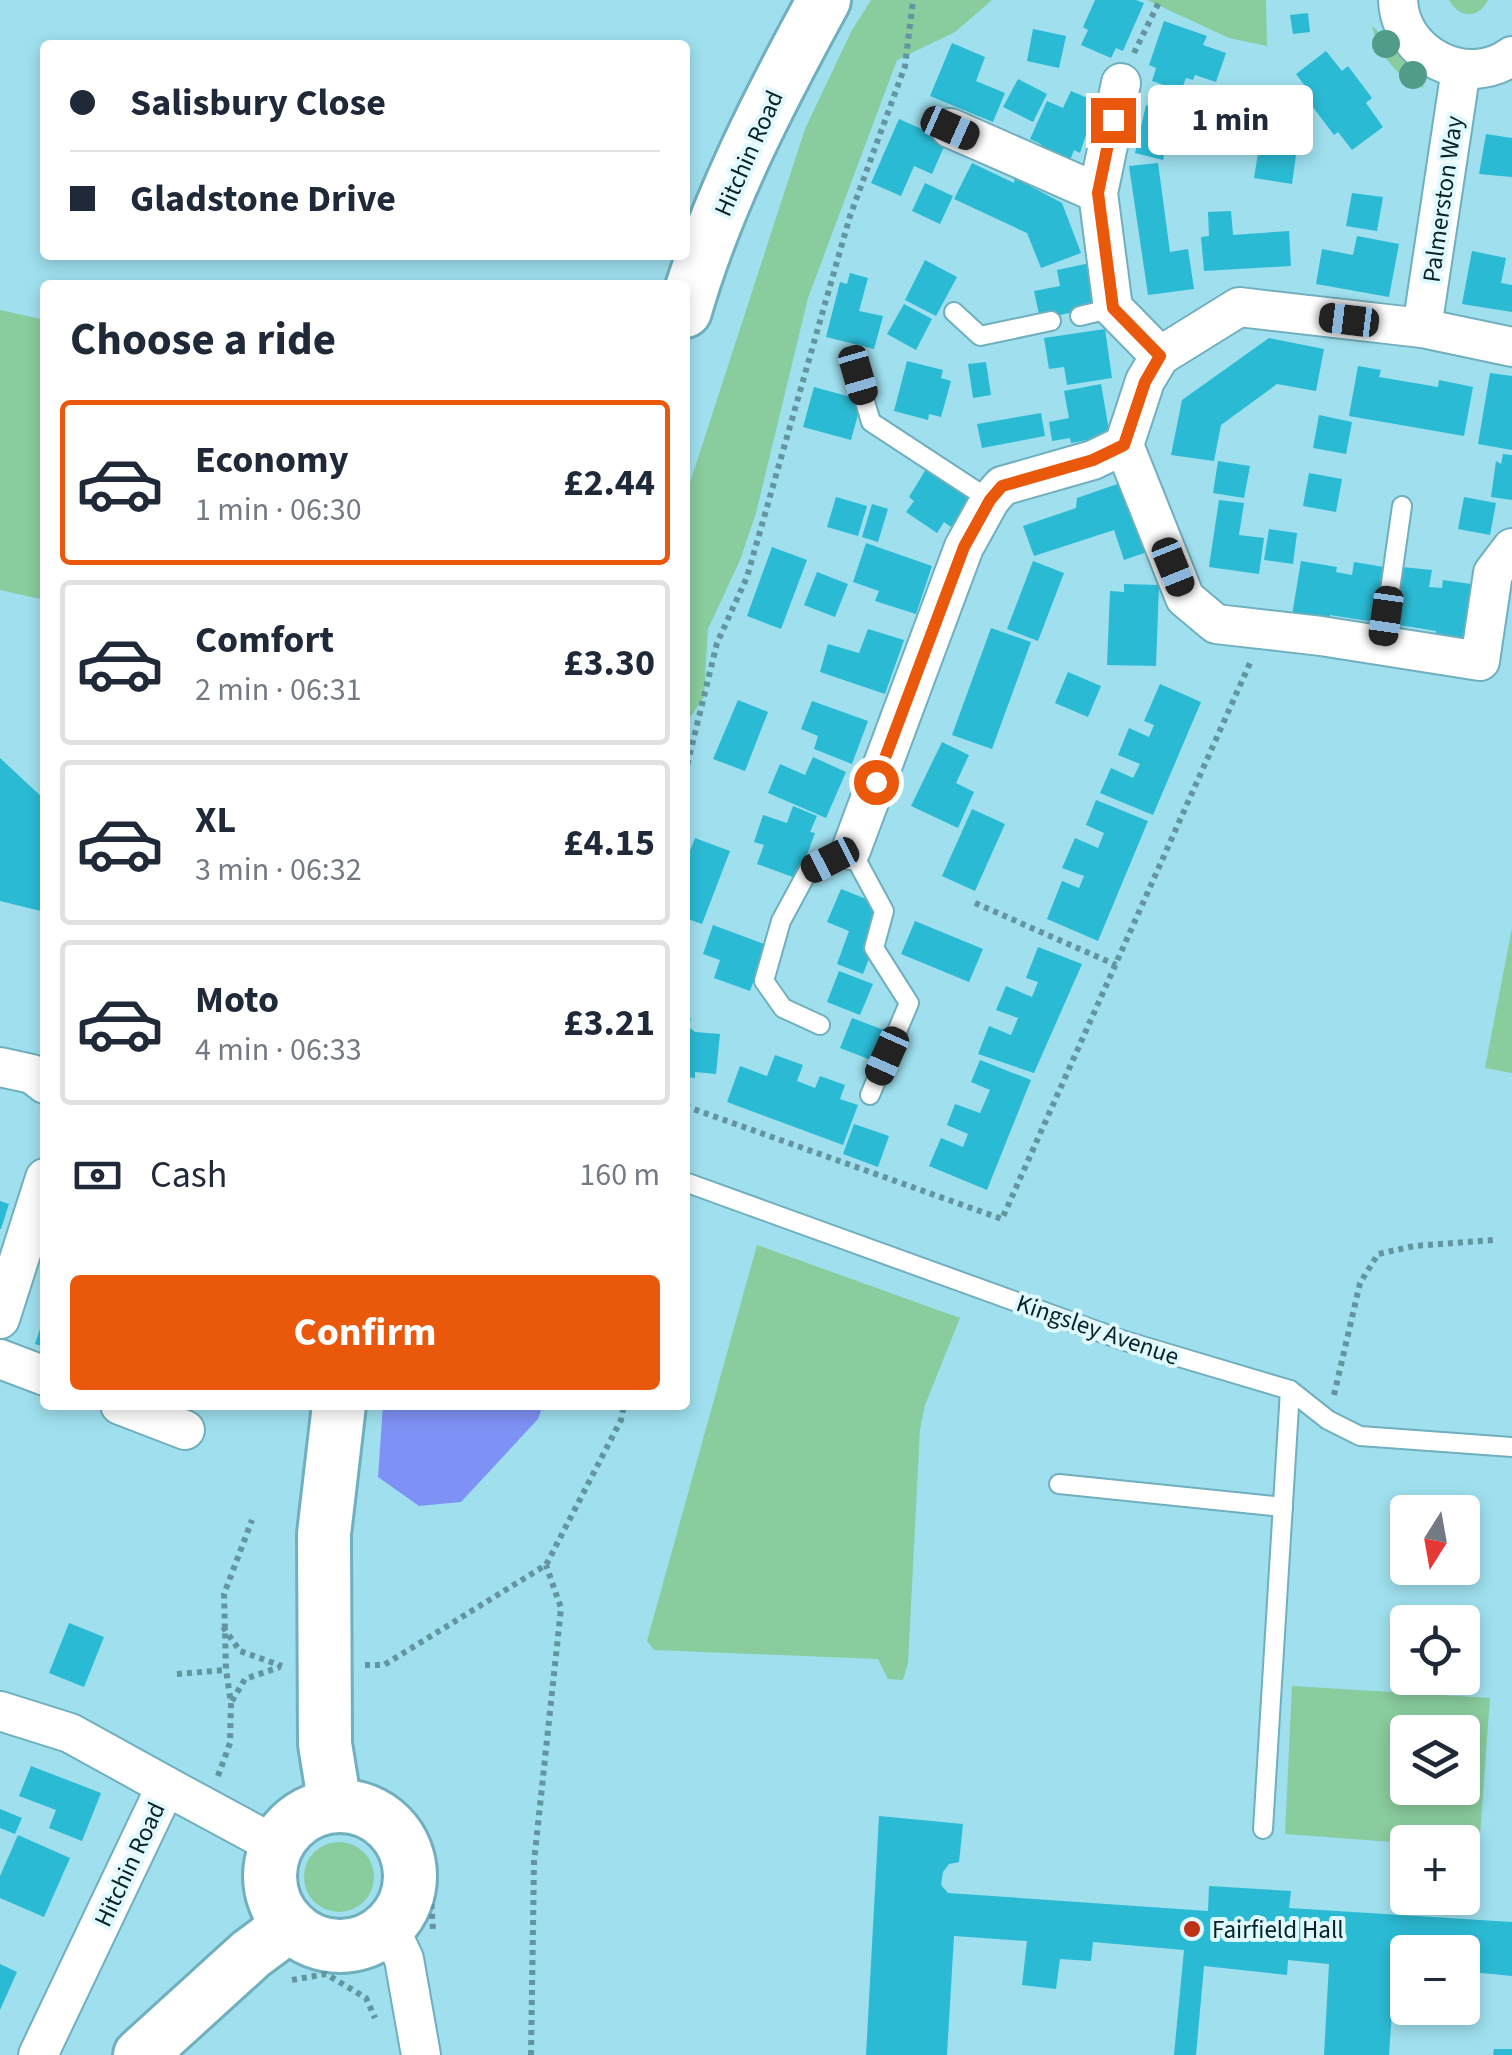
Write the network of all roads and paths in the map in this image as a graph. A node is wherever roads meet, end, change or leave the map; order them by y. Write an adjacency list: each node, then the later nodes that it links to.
1 (824, 0): 10 (street, Hitchin Road)
2 (913, 0): 23 (path)
3 (1160, 0): 7 (path)
4 (1398, 0): 6 (street)
5 (1512, 56): 6 (street)
6 (1461, 69): 13 (street, Palmerston Way)
7 (1121, 83): 9 (street)
8 (950, 128): 9 (street)
9 (1098, 193): 15 (street)
10 (690, 294)
11 (954, 312): 12 (lane)
12 (1052, 322)
13 (1422, 328): 14 (street); 15 (street)
14 (1512, 347)
15 (1160, 356): 17 (street)
16 (858, 375): 18 (lane)
17 (1124, 445): 18 (street); 22 (street)
18 (990, 500): 24 (street)
19 (1402, 506): 21 (lane)
20 (1512, 548): 22 (street)
21 (1390, 590)
22 (1253, 628): 26 (path)
23 (690, 754)
24 (851, 850): 27 (lane); 30 (lane)
25 (975, 903): 26 (path)
26 (1116, 965): 31 (path)
27 (820, 1024)
28 (0, 1067): 29 (street)
29 (40, 1080)
30 (870, 1095)
31 (690, 1108)
32 (690, 1184): 38 (lane, Kingsley Avenue)
33 (40, 1194): 35 (street)
34 (1494, 1240): 42 (path)
35 (0, 1319)
36 (0, 1358): 37 (street)
37 (40, 1374)
38 (1290, 1390): 42 (lane, Kingsley Avenue); 46 (lane)
39 (133, 1410): 43 (street)
40 (338, 1410): 56 (street)
41 (623, 1410): 48 (path)
42 (1328, 1420): 44 (lane, Kingsley Avenue)
43 (185, 1430)
44 (1512, 1447)
45 (1059, 1484): 46 (lane)
46 (1283, 1507): 58 (lane)
47 (252, 1520): 49 (path)
48 (546, 1565): 50 (path); 67 (path)
49 (224, 1627): 51 (path); 53 (path)
50 (348, 1665)
51 (226, 1670): 52 (path); 53 (path)
52 (177, 1674)
53 (231, 1703): 57 (path)
54 (0, 1711): 55 (street)
55 (166, 1786): 57 (street, Hitchin Road); 64 (street, Hitchin Road)
56 (351, 1792): 59 (street); 61 (street); 61 (path)
57 (204, 1807): 59 (street, Hitchin Road)
58 (1262, 1829)
59 (277, 1846): 60 (street)
60 (290, 1925): 61 (street); 65 (street)
61 (411, 1928): 66 (street)
62 (278, 1982): 63 (path)
63 (366, 1998)
64 (38, 2055)
65 (140, 2055)
66 (421, 2055)
67 (531, 2055)

